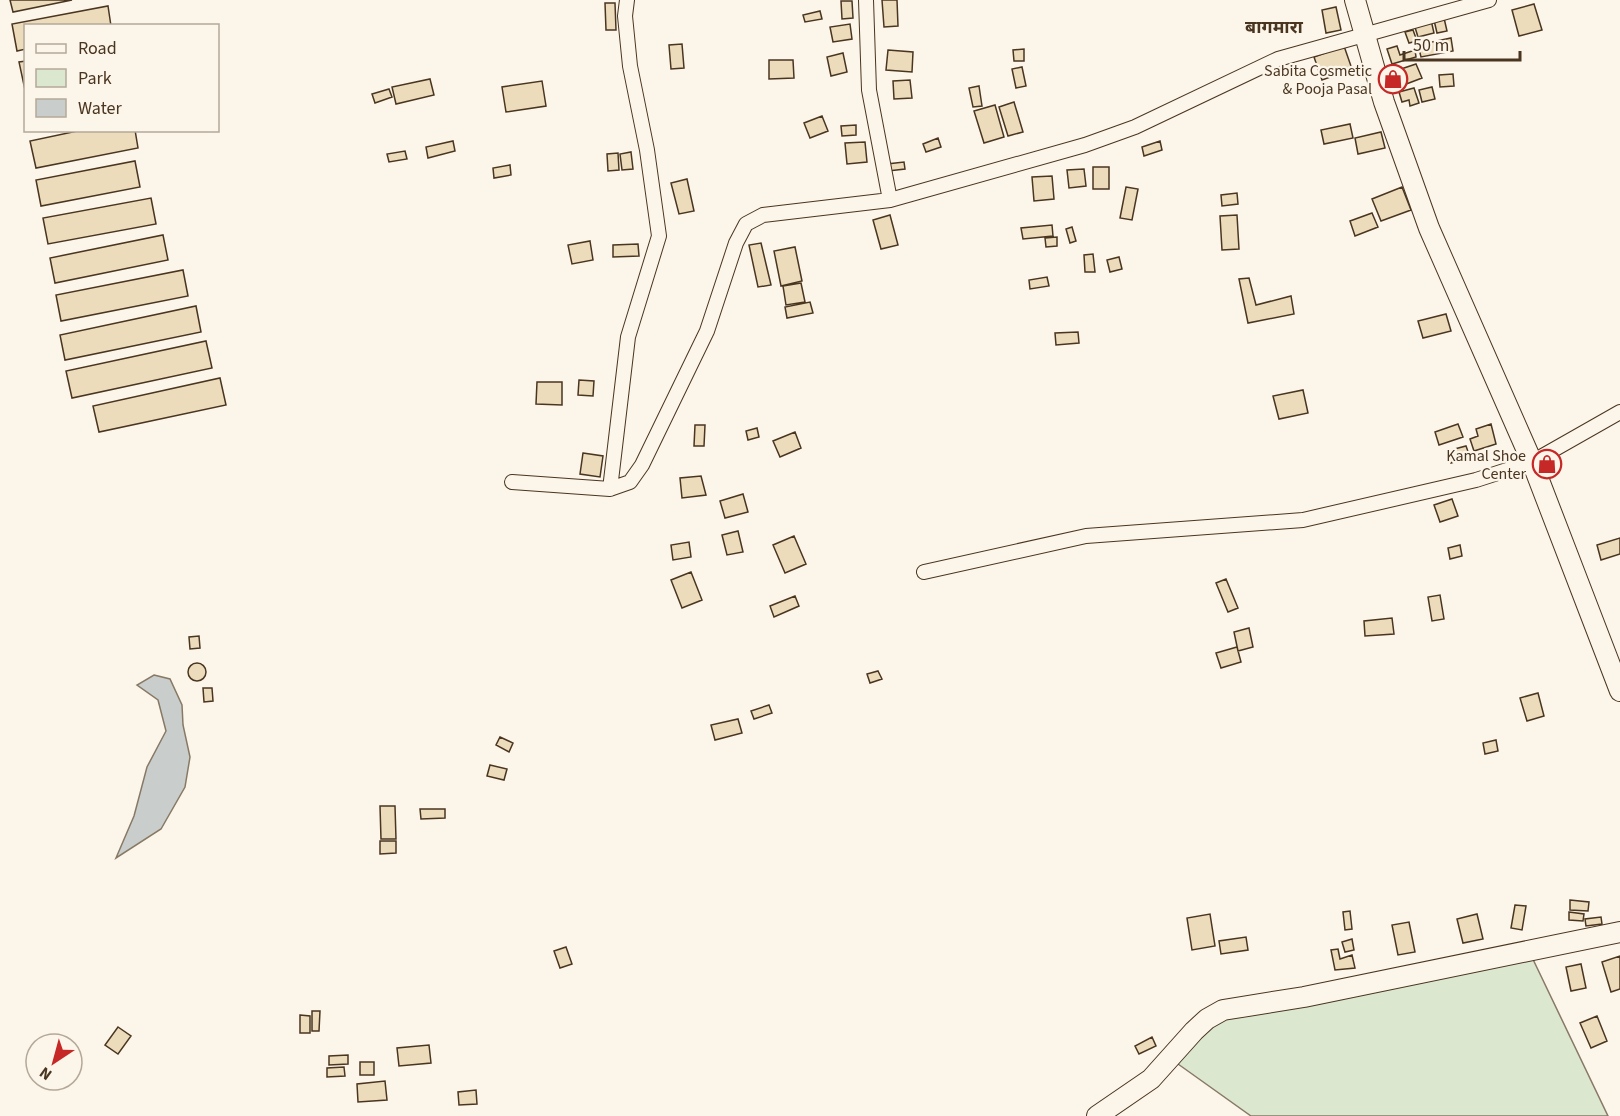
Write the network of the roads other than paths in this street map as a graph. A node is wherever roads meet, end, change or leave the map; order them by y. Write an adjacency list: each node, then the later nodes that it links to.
1 (627, 0): 10 (street)
2 (866, 0): 6 (street)
3 (1354, 0): 5 (main road)
4 (1489, 0): 5 (street)
5 (1364, 35): 6 (street); 8 (main road)
6 (890, 200): 10 (street)
7 (1620, 412): 8 (street)
8 (1533, 462): 11 (street); 12 (main road)
9 (512, 482): 10 (street)
10 (610, 489)
11 (924, 572)
12 (1620, 691)
13 (1620, 932): 14 (main road)
14 (1097, 1116)

